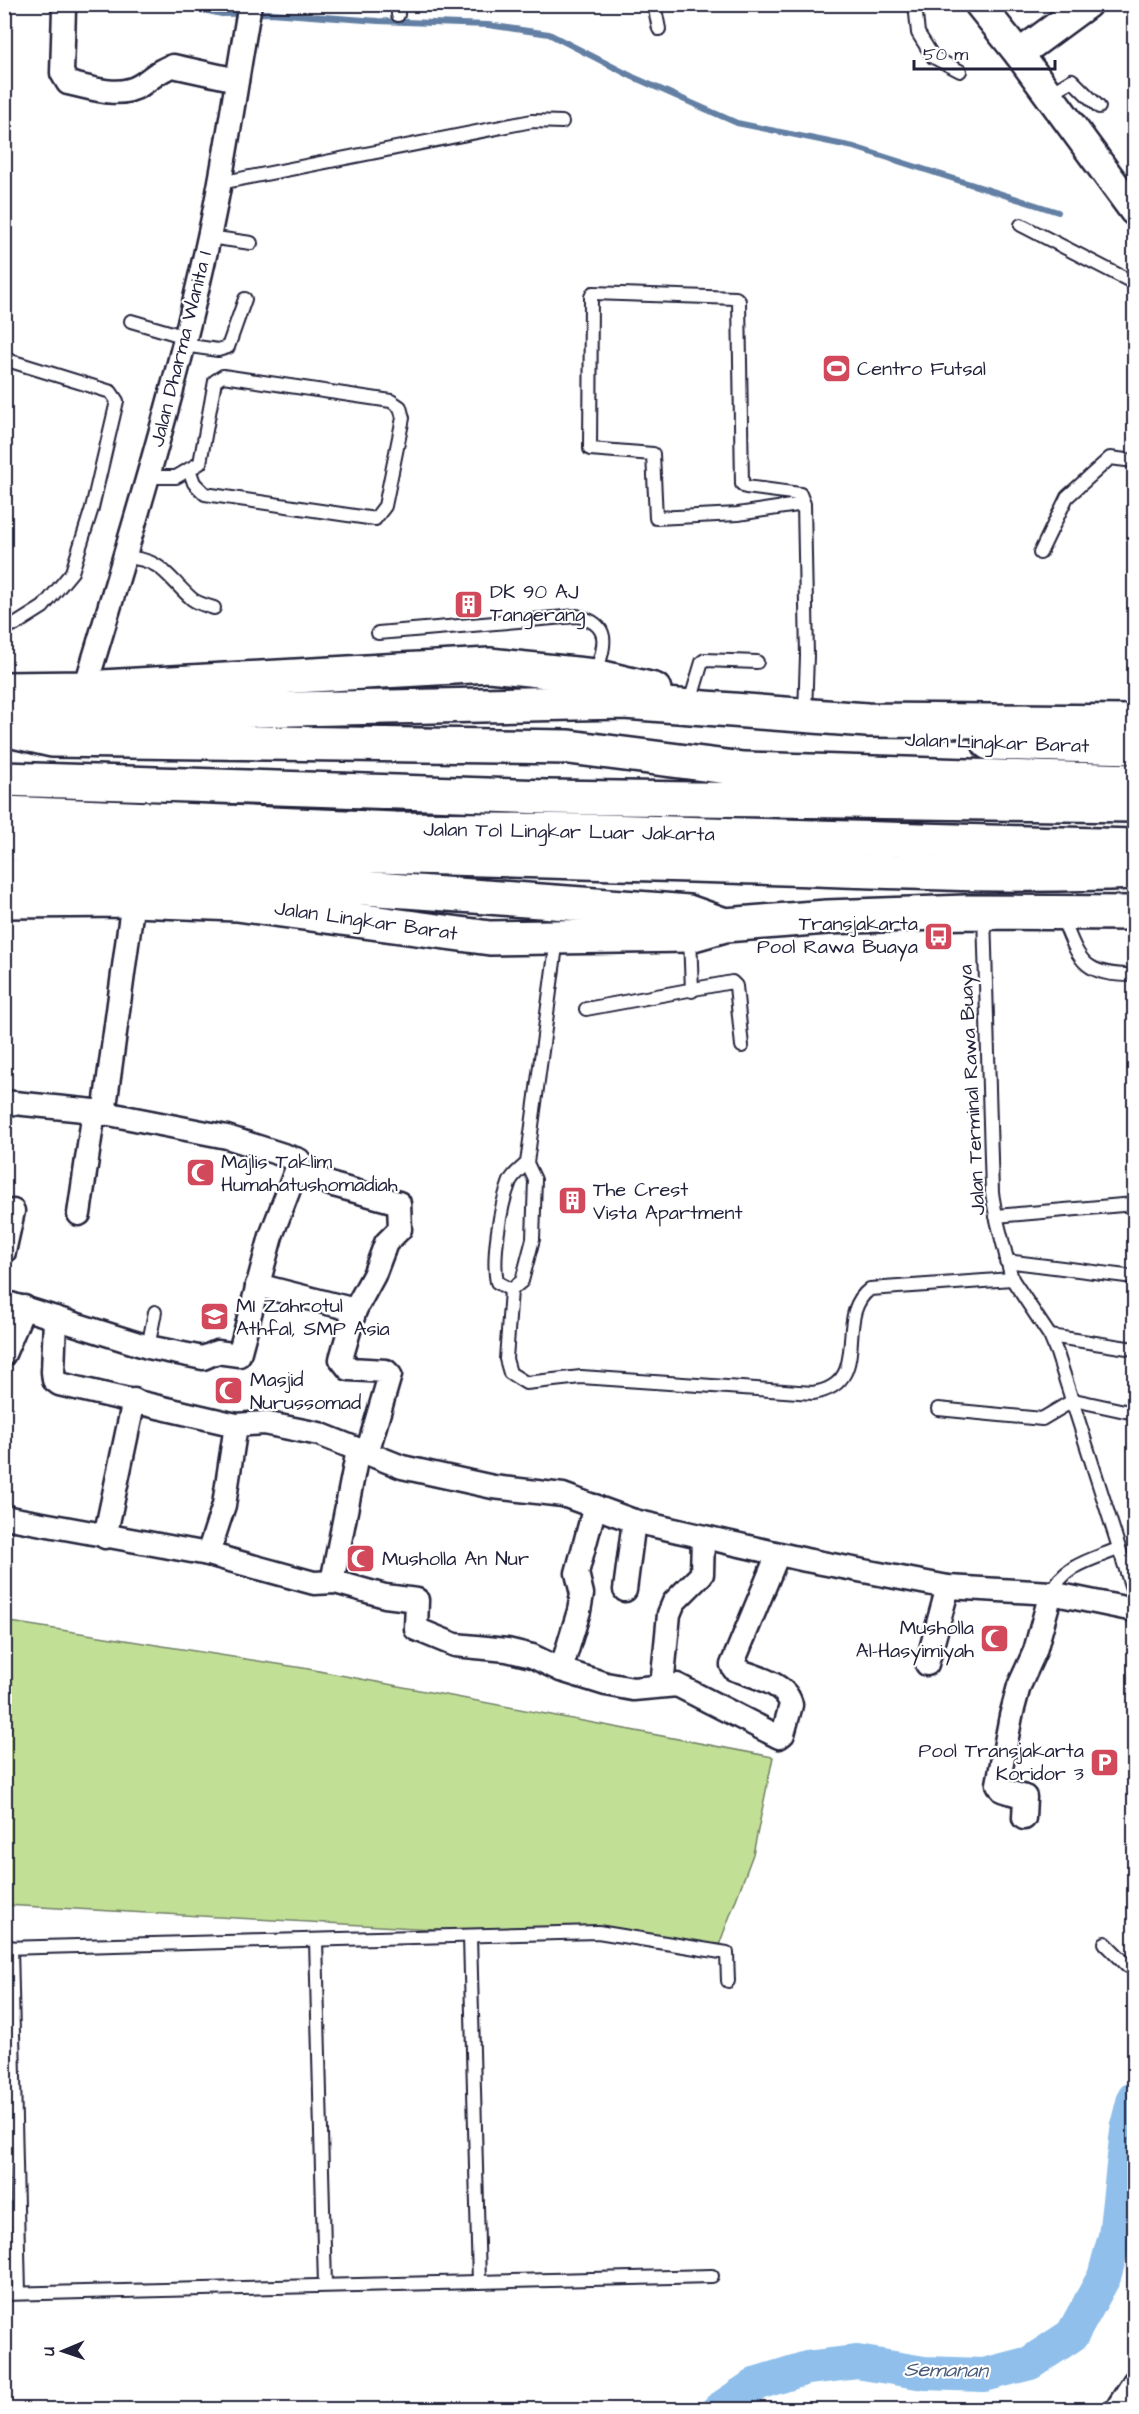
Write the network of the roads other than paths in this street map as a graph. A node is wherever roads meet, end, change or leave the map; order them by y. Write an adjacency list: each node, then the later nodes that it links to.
1 (654, 4): 7 (lane)
2 (915, 4): 9 (lane)
3 (979, 4): 8 (street)
4 (1087, 4): 8 (street)
5 (63, 7): 10 (street)
6 (248, 15): 10 (street, Jalan Dharma Wanita I)
7 (659, 29)
8 (1019, 54): 11 (street)
9 (960, 71)
10 (237, 80): 14 (street, Jalan Dharma Wanita I)
11 (1049, 94): 12 (lane); 15 (street)
12 (1099, 107)
13 (562, 122): 14 (lane)
14 (220, 183): 17 (street, Jalan Dharma Wanita I)
15 (1134, 211)
16 (1021, 225): 19 (lane)
17 (209, 237): 18 (lane); 22 (street, Jalan Dharma Wanita I)
18 (251, 243)
19 (1134, 283)
20 (245, 299): 22 (lane)
21 (131, 321): 22 (lane)
22 (185, 341): 26 (street, Jalan Dharma Wanita I)
23 (4, 359): 31 (lane)
24 (1134, 461): 28 (lane)
25 (189, 470): 25 (lane); 26 (lane)
26 (149, 477): 29 (street, Jalan Dharma Wanita I)
27 (804, 504): 27 (lane); 38 (lane)
28 (1040, 553)
29 (125, 557): 30 (lane); 35 (street, Jalan Dharma Wanita I)
30 (214, 608)
31 (4, 627)
32 (378, 633): 34 (lane)
33 (757, 662): 37 (lane)
34 (596, 676): 35 (main road, Jalan Lingkar Barat); 37 (main road, Jalan Lingkar Barat)
35 (85, 688): 36 (main road, Jalan Lingkar Barat)
36 (4, 689)
37 (699, 705): 38 (main road, Jalan Lingkar Barat); 39 (main road, Jalan Lingkar Barat)
38 (805, 705): 41 (main road, Jalan Lingkar Barat)
39 (4, 715)
40 (1134, 722): 41 (main road, Jalan Lingkar Barat)
41 (872, 724): 43 (main road, Jalan Lingkar Barat)
42 (4, 729): 45 (main road)
43 (1134, 747)
44 (4, 779): 46 (main road, Jalan Tol Lingkar Luar Jakarta)
45 (1134, 781)
46 (1134, 805)
47 (4, 813): 49 (main road, Jalan Tol Lingkar Luar Jakarta)
48 (4, 844): 50 (main road)
49 (1134, 846)
50 (1134, 872)
51 (4, 877): 58 (main road, Jalan Lingkar Barat)
52 (1134, 897): 56 (main road, Jalan Lingkar Barat)
53 (133, 900): 54 (main road, Jalan Lingkar Barat); 59 (main road, Jalan Lingkar Barat); 65 (street)
54 (4, 901)
55 (1060, 912): 56 (main road, Jalan Lingkar Barat); 57 (main road, Jalan Lingkar Barat); 60 (lane)
56 (978, 913): 58 (main road, Jalan Lingkar Barat); 71 (lane, Jalan Terminal Rawa Buaya)
57 (1134, 913)
58 (689, 923): 59 (main road, Jalan Lingkar Barat); 61 (lane)
59 (557, 939): 66 (lane)
60 (1134, 975)
61 (692, 991): 62 (lane); 63 (lane)
62 (586, 1009)
63 (742, 1046)
64 (4, 1102): 65 (street)
65 (99, 1112): 67 (street); 70 (street)
66 (527, 1163): 77 (lane); 77 (lane)
67 (297, 1170): 76 (street); 79 (street)
68 (1134, 1204): 71 (lane)
69 (13, 1211): 72 (street)
70 (79, 1214)
71 (996, 1216): 73 (lane, Jalan Terminal Rawa Buaya)
72 (4, 1252)
73 (1006, 1261): 74 (lane); 75 (lane, Jalan Terminal Rawa Buaya)
74 (1134, 1277)
75 (1012, 1278): 77 (lane); 82 (lane, Jalan Terminal Rawa Buaya)
76 (257, 1285): 79 (street); 83 (street)
77 (511, 1290)
78 (14, 1304): 81 (street); 85 (street)
79 (355, 1310): 91 (street)
80 (156, 1312): 83 (lane)
81 (55, 1318): 83 (street); 86 (street)
82 (1050, 1336): 84 (lane); 87 (lane, Jalan Terminal Rawa Buaya)
83 (148, 1347)
84 (1134, 1349)
85 (4, 1354)
86 (134, 1400): 90 (street); 95 (street)
87 (1074, 1400): 88 (lane); 89 (lane); 97 (lane, Jalan Terminal Rawa Buaya)
88 (938, 1409)
89 (1134, 1413)
90 (236, 1425): 91 (street); 98 (street)
91 (363, 1451): 92 (street); 100 (street)
92 (595, 1506): 94 (street); 107 (street)
93 (4, 1517): 95 (street)
94 (634, 1521): 96 (street); 102 (street)
95 (105, 1537): 98 (street)
96 (703, 1538): 99 (street); 108 (street)
97 (1118, 1549): 103 (lane); 104 (lane, Jalan Terminal Rawa Buaya)
98 (208, 1554): 100 (street)
99 (778, 1554): 101 (street); 108 (street)
100 (335, 1582): 107 (street)
101 (948, 1587): 103 (street); 106 (street)
102 (625, 1590)
103 (1051, 1593): 105 (street); 109 (street)
104 (1134, 1595)
105 (1134, 1610)
106 (927, 1664)
107 (561, 1670): 108 (street)
108 (662, 1686)
109 (1024, 1818)
110 (470, 1936): 111 (lane); 115 (lane); 117 (lane)
111 (316, 1940): 113 (lane); 118 (lane)
112 (1105, 1943): 114 (lane)
113 (8, 1948): 119 (lane)
114 (1134, 1968)
115 (728, 1981)
116 (712, 2276): 117 (lane)
117 (479, 2282): 118 (lane)
118 (326, 2285): 119 (lane)
119 (20, 2293): 120 (lane)
120 (4, 2294)
121 (1134, 2382): 122 (street)
122 (1116, 2409)

